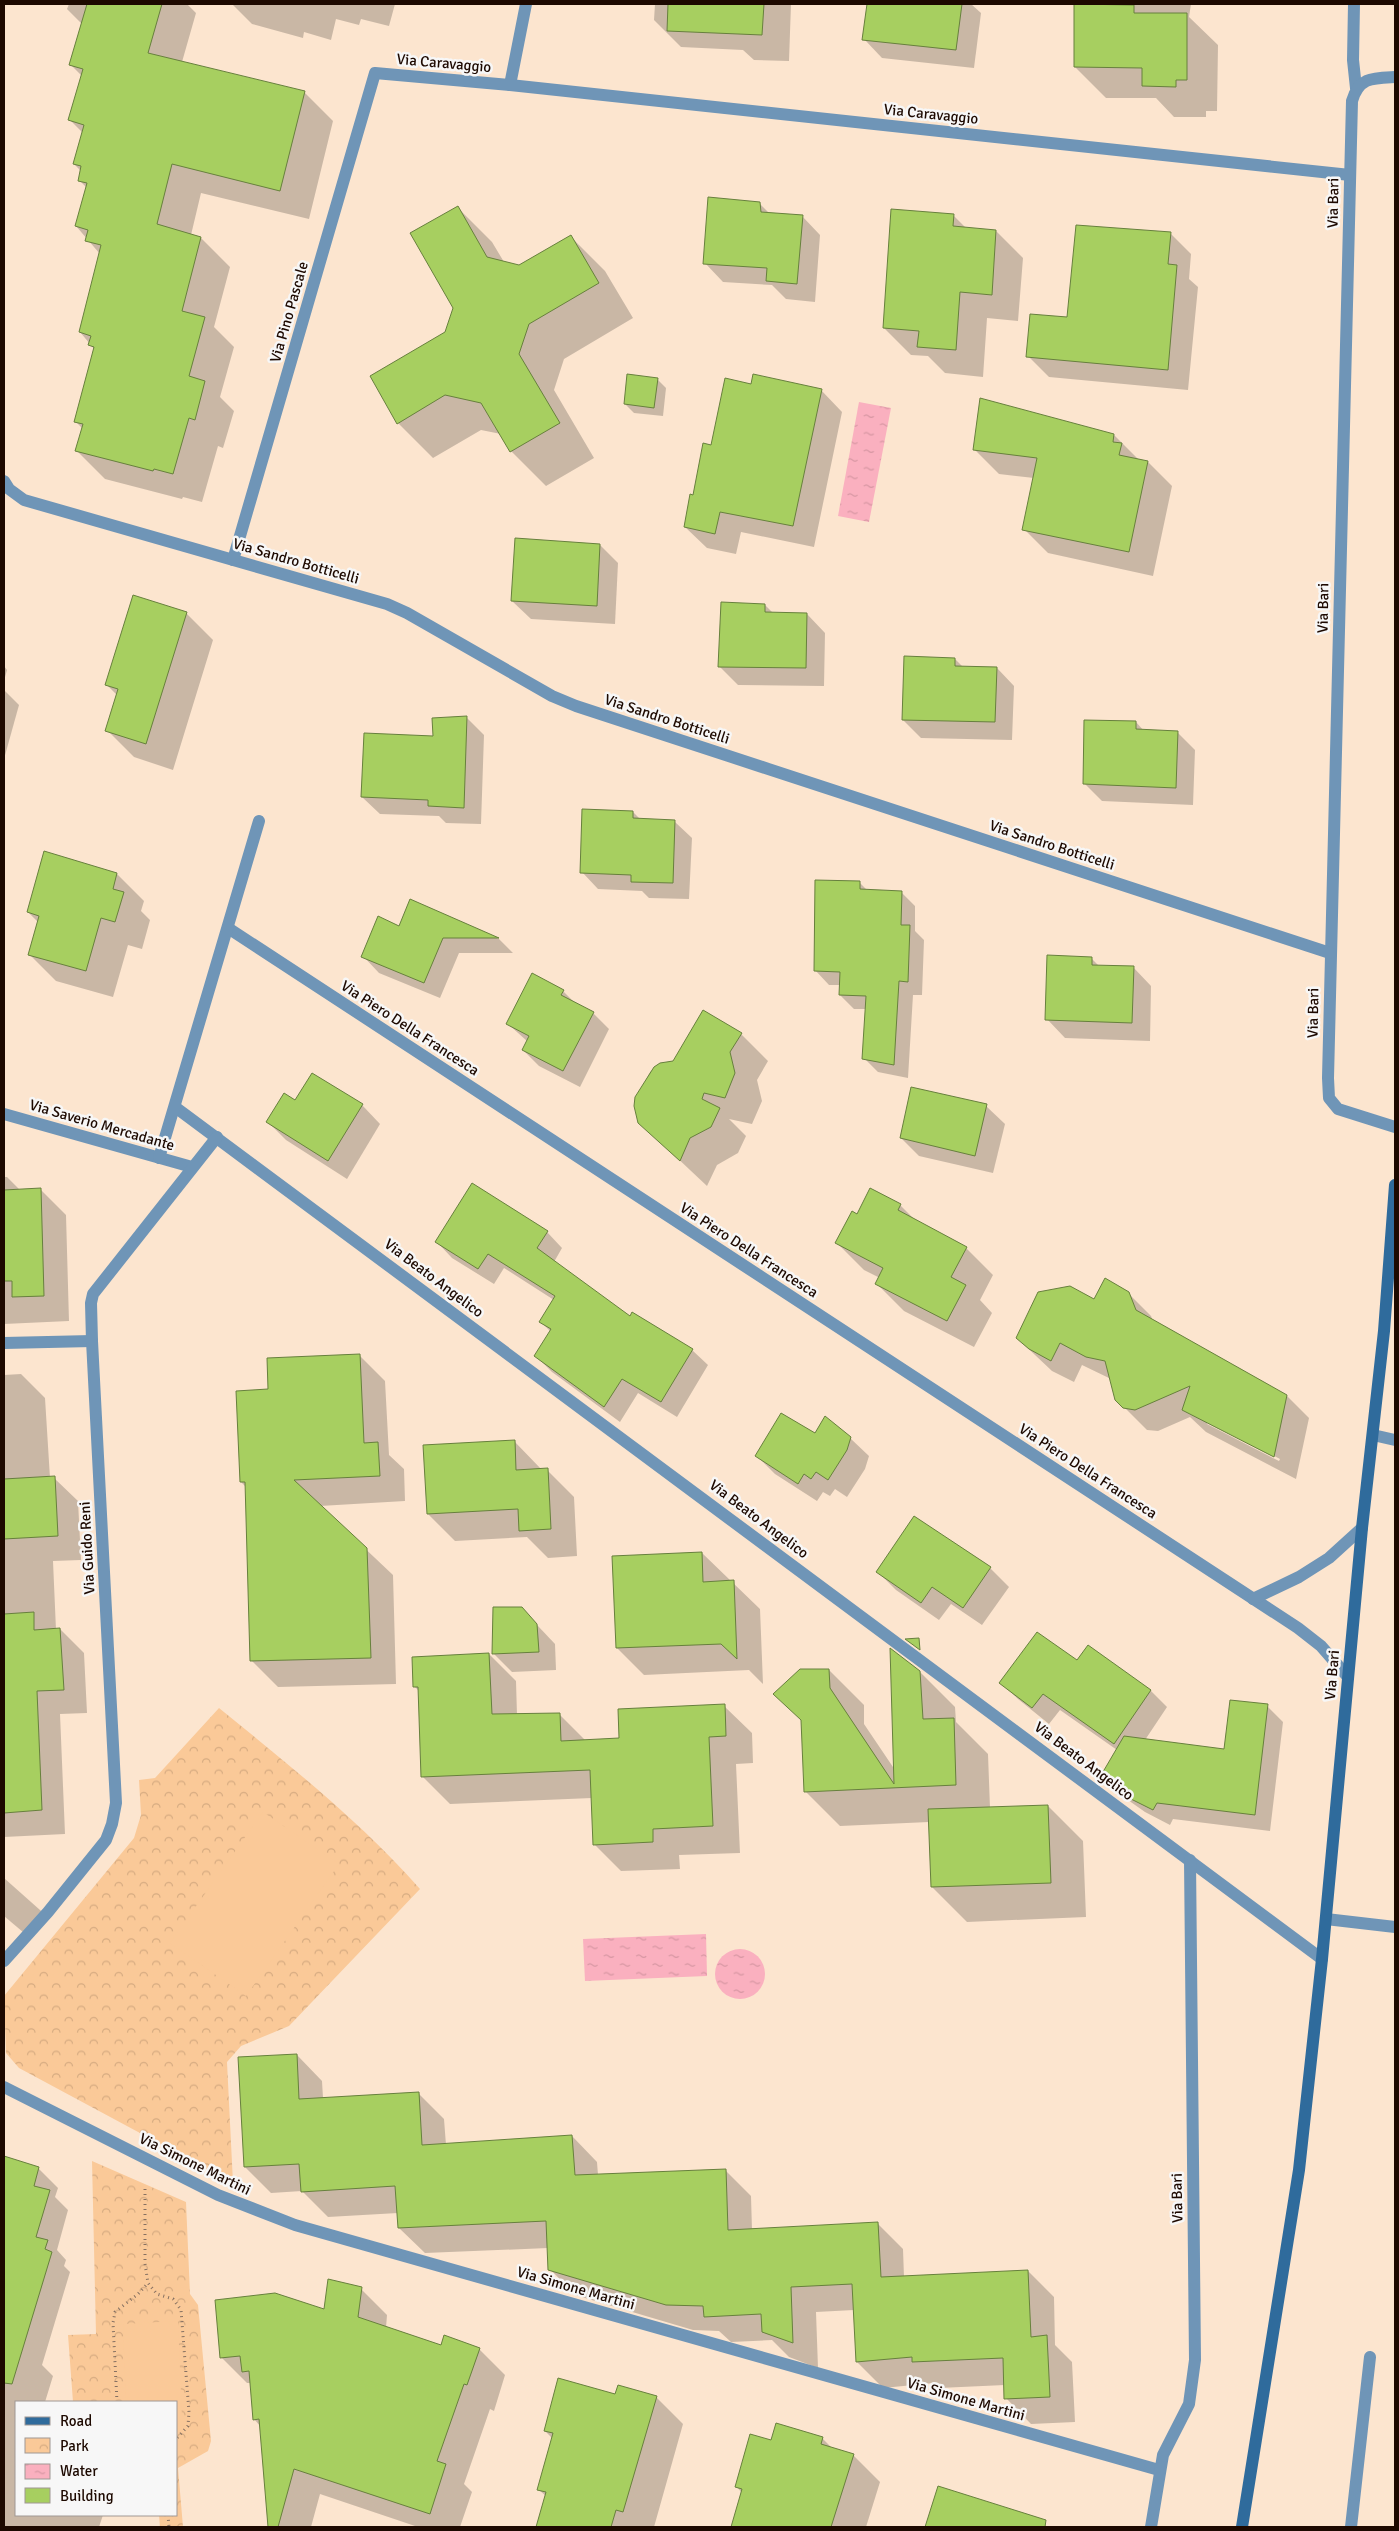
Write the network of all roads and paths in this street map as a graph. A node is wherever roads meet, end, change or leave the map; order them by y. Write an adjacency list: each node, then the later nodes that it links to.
1 (526, 4): 5 (street, Via Caravaggio)
2 (1354, 4): 6 (street, Via Bari)
3 (375, 73): 5 (street, Via Caravaggio); 9 (street, Via Pino Pascale)
4 (1395, 77): 6 (street)
5 (510, 85): 7 (street, Via Caravaggio)
6 (1356, 88): 7 (street, Via Bari)
7 (1350, 175): 12 (street, Via Bari)
8 (6, 485): 9 (street, Via Sandro Botticelli)
9 (233, 560): 12 (street, Via Sandro Botticelli)
10 (260, 821): 11 (street)
11 (228, 928): 13 (street); 25 (street, Via Piero Della Francesca)
12 (1330, 953): 15 (street, Via Bari)
13 (175, 1106): 16 (street, Via Beato Angelico); 17 (street)
14 (4, 1114): 17 (street, Via Saverio Mercadante)
15 (1395, 1127)
16 (216, 1137): 18 (street, Via Guido Reni); 27 (street, Via Beato Angelico)
17 (159, 1158): 18 (street, Via Saverio Mercadante)
18 (192, 1167): 20 (street, Via Guido Reni)
19 (1395, 1185): 22 (main road, Via Bari)
20 (92, 1341): 21 (street); 31 (street, Via Guido Reni)
21 (4, 1344)
22 (1373, 1435): 23 (street); 24 (main road, Via Bari)
23 (1395, 1440)
24 (1362, 1528): 25 (street); 26 (main road, Via Bari)
25 (1253, 1598): 26 (street, Via Piero Della Francesca)
26 (1348, 1678): 28 (main road, Via Bari)
27 (1190, 1860): 30 (street, Via Beato Angelico); 38 (street, Via Bari)
28 (1326, 1919): 29 (street); 30 (main road, Via Bari)
29 (1395, 1927)
30 (1322, 1959): 40 (main road, Via Bari)
31 (4, 1962)
32 (4, 2087): 33 (street, Via Simone Martini)
33 (145, 2159): 34 (path); 38 (street, Via Simone Martini)
34 (148, 2283): 36 (path); 37 (path)
35 (1370, 2357): 41 (street)
36 (117, 2401)
37 (178, 2437)
38 (1159, 2470): 39 (street, Via Bari)
39 (1151, 2527)
40 (1242, 2527)
41 (1351, 2527)

